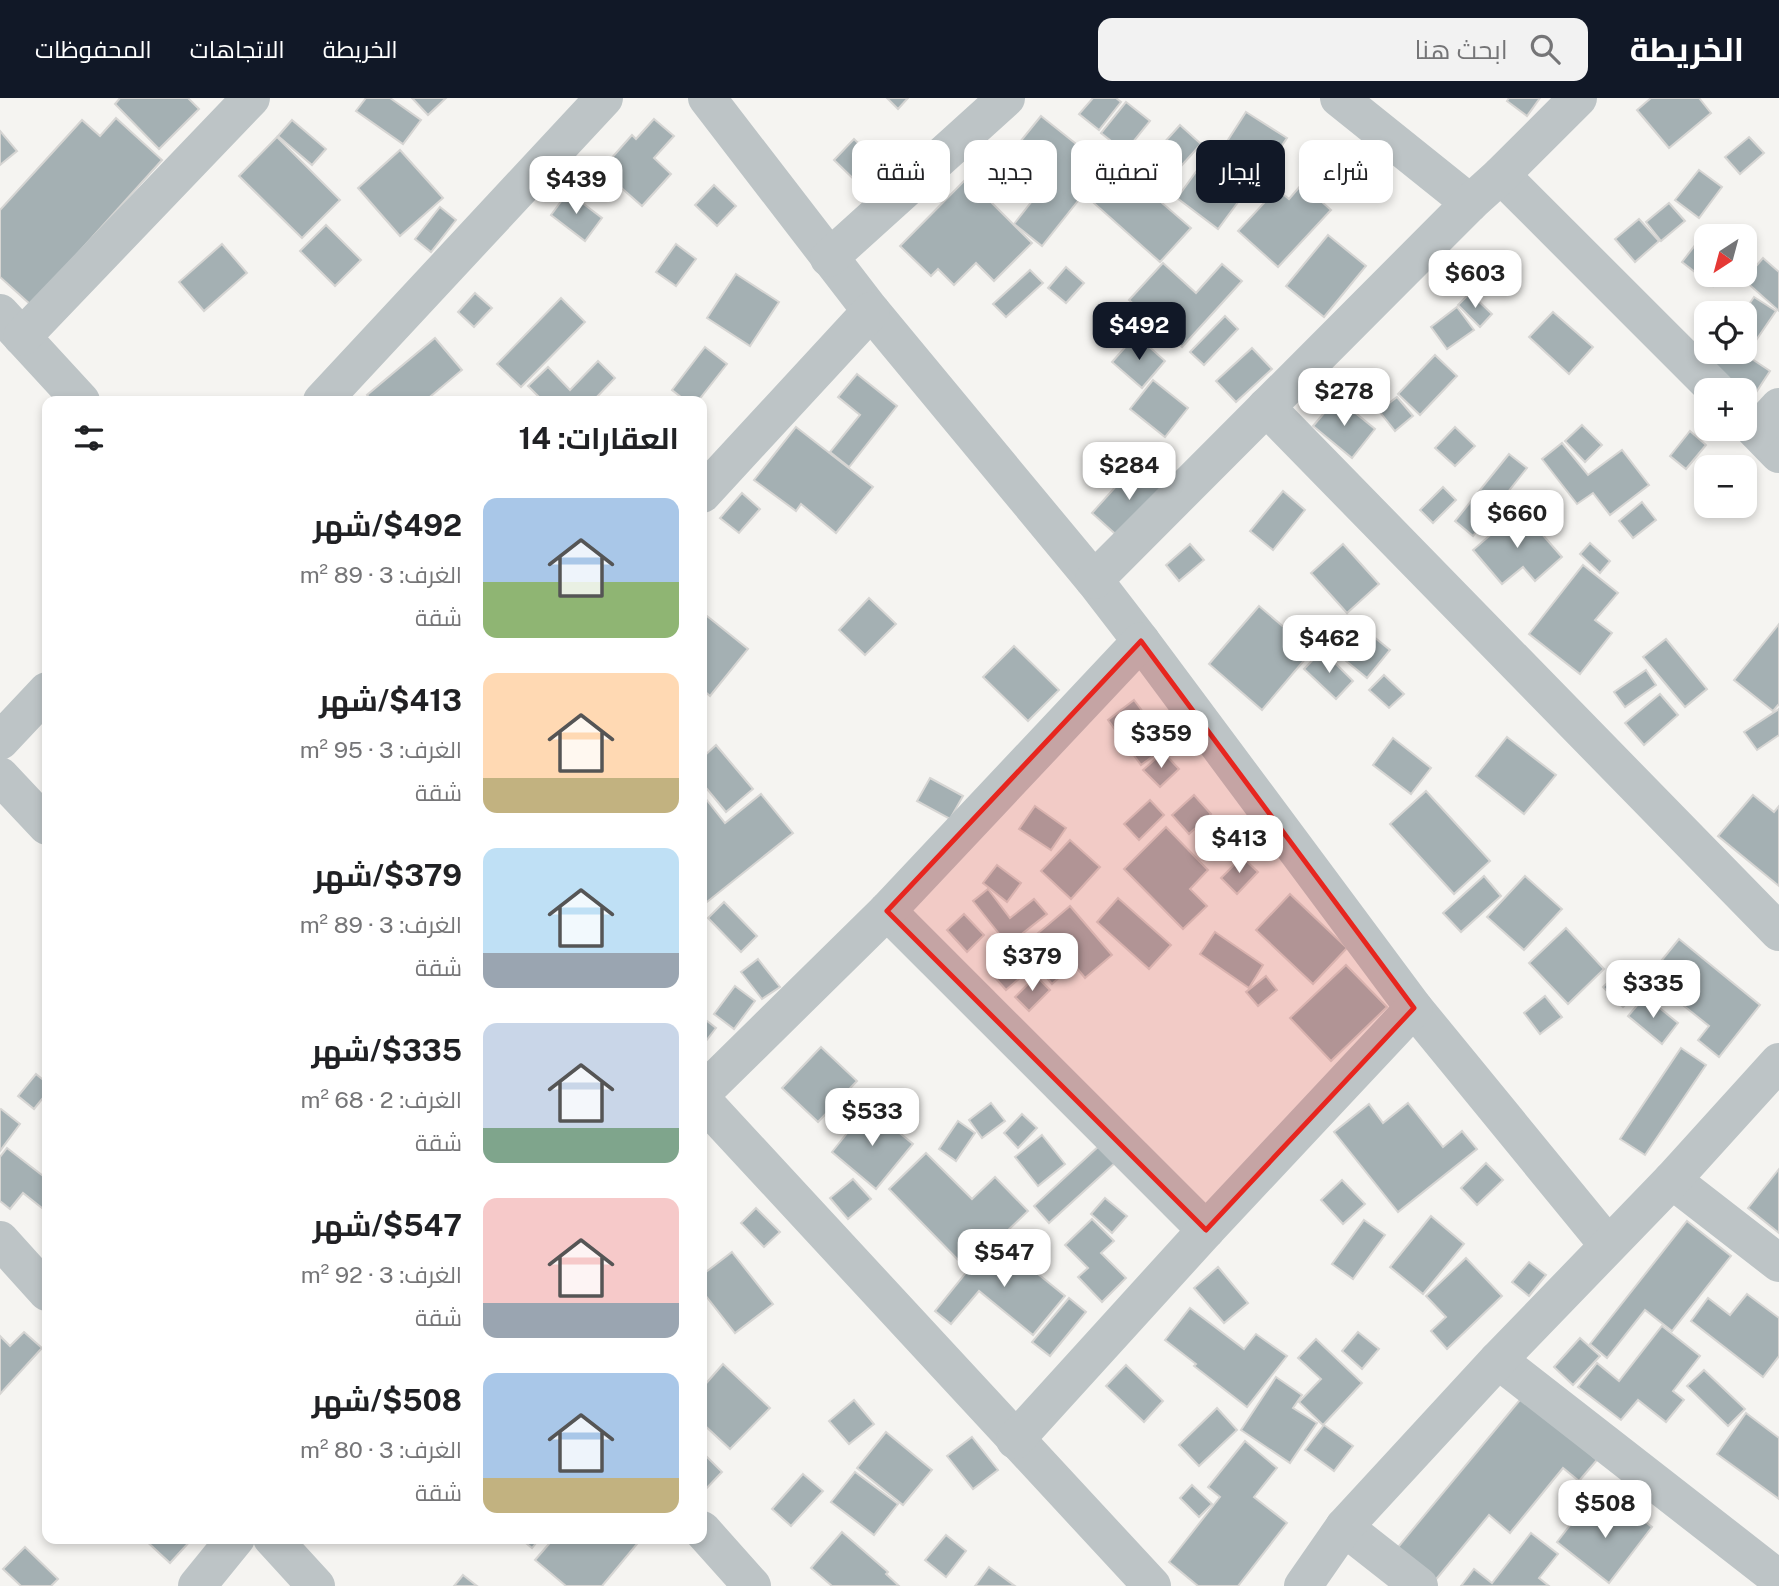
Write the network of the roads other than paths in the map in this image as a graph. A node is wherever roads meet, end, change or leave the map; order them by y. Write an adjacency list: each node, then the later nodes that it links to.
1 (251, 98): 11 (street)
2 (604, 98): 14 (street)
3 (708, 98): 9 (street)
4 (1006, 98): 9 (street)
5 (1339, 98): 8 (street)
6 (1578, 98): 7 (street)
7 (1501, 175): 8 (street); 12 (street)
8 (1470, 203): 15 (street)
9 (829, 258): 10 (street)
10 (871, 312): 16 (street); 17 (street)
11 (11, 325): 13 (street)
12 (1704, 378)
13 (76, 396)
14 (326, 396)
15 (1266, 407): 17 (street); 24 (street)
16 (707, 489)
17 (1094, 580): 18 (street)
18 (1141, 641): 23 (street); 25 (street)
19 (42, 696): 20 (street)
20 (0, 741)
21 (0, 776): 22 (street)
22 (42, 821)
23 (887, 911): 27 (street); 30 (street)
24 (1779, 932)
25 (1414, 1008): 30 (street); 32 (street)
26 (1779, 1062): 29 (street)
27 (707, 1088)
28 (707, 1105): 36 (street)
29 (1672, 1180): 32 (street); 33 (street)
30 (1206, 1230): 36 (street)
31 (0, 1240): 34 (street)
32 (1608, 1245): 35 (street)
33 (1779, 1263)
34 (42, 1286)
35 (1498, 1360): 37 (street); 41 (street)
36 (1015, 1440): 45 (street)
37 (1344, 1527): 46 (street); 47 (street)
38 (707, 1536): 44 (street)
39 (231, 1544): 42 (street)
40 (278, 1544): 43 (street)
41 (1779, 1580)
42 (197, 1586)
43 (316, 1586)
44 (752, 1586)
45 (1152, 1586)
46 (1303, 1586)
47 (1419, 1586)

